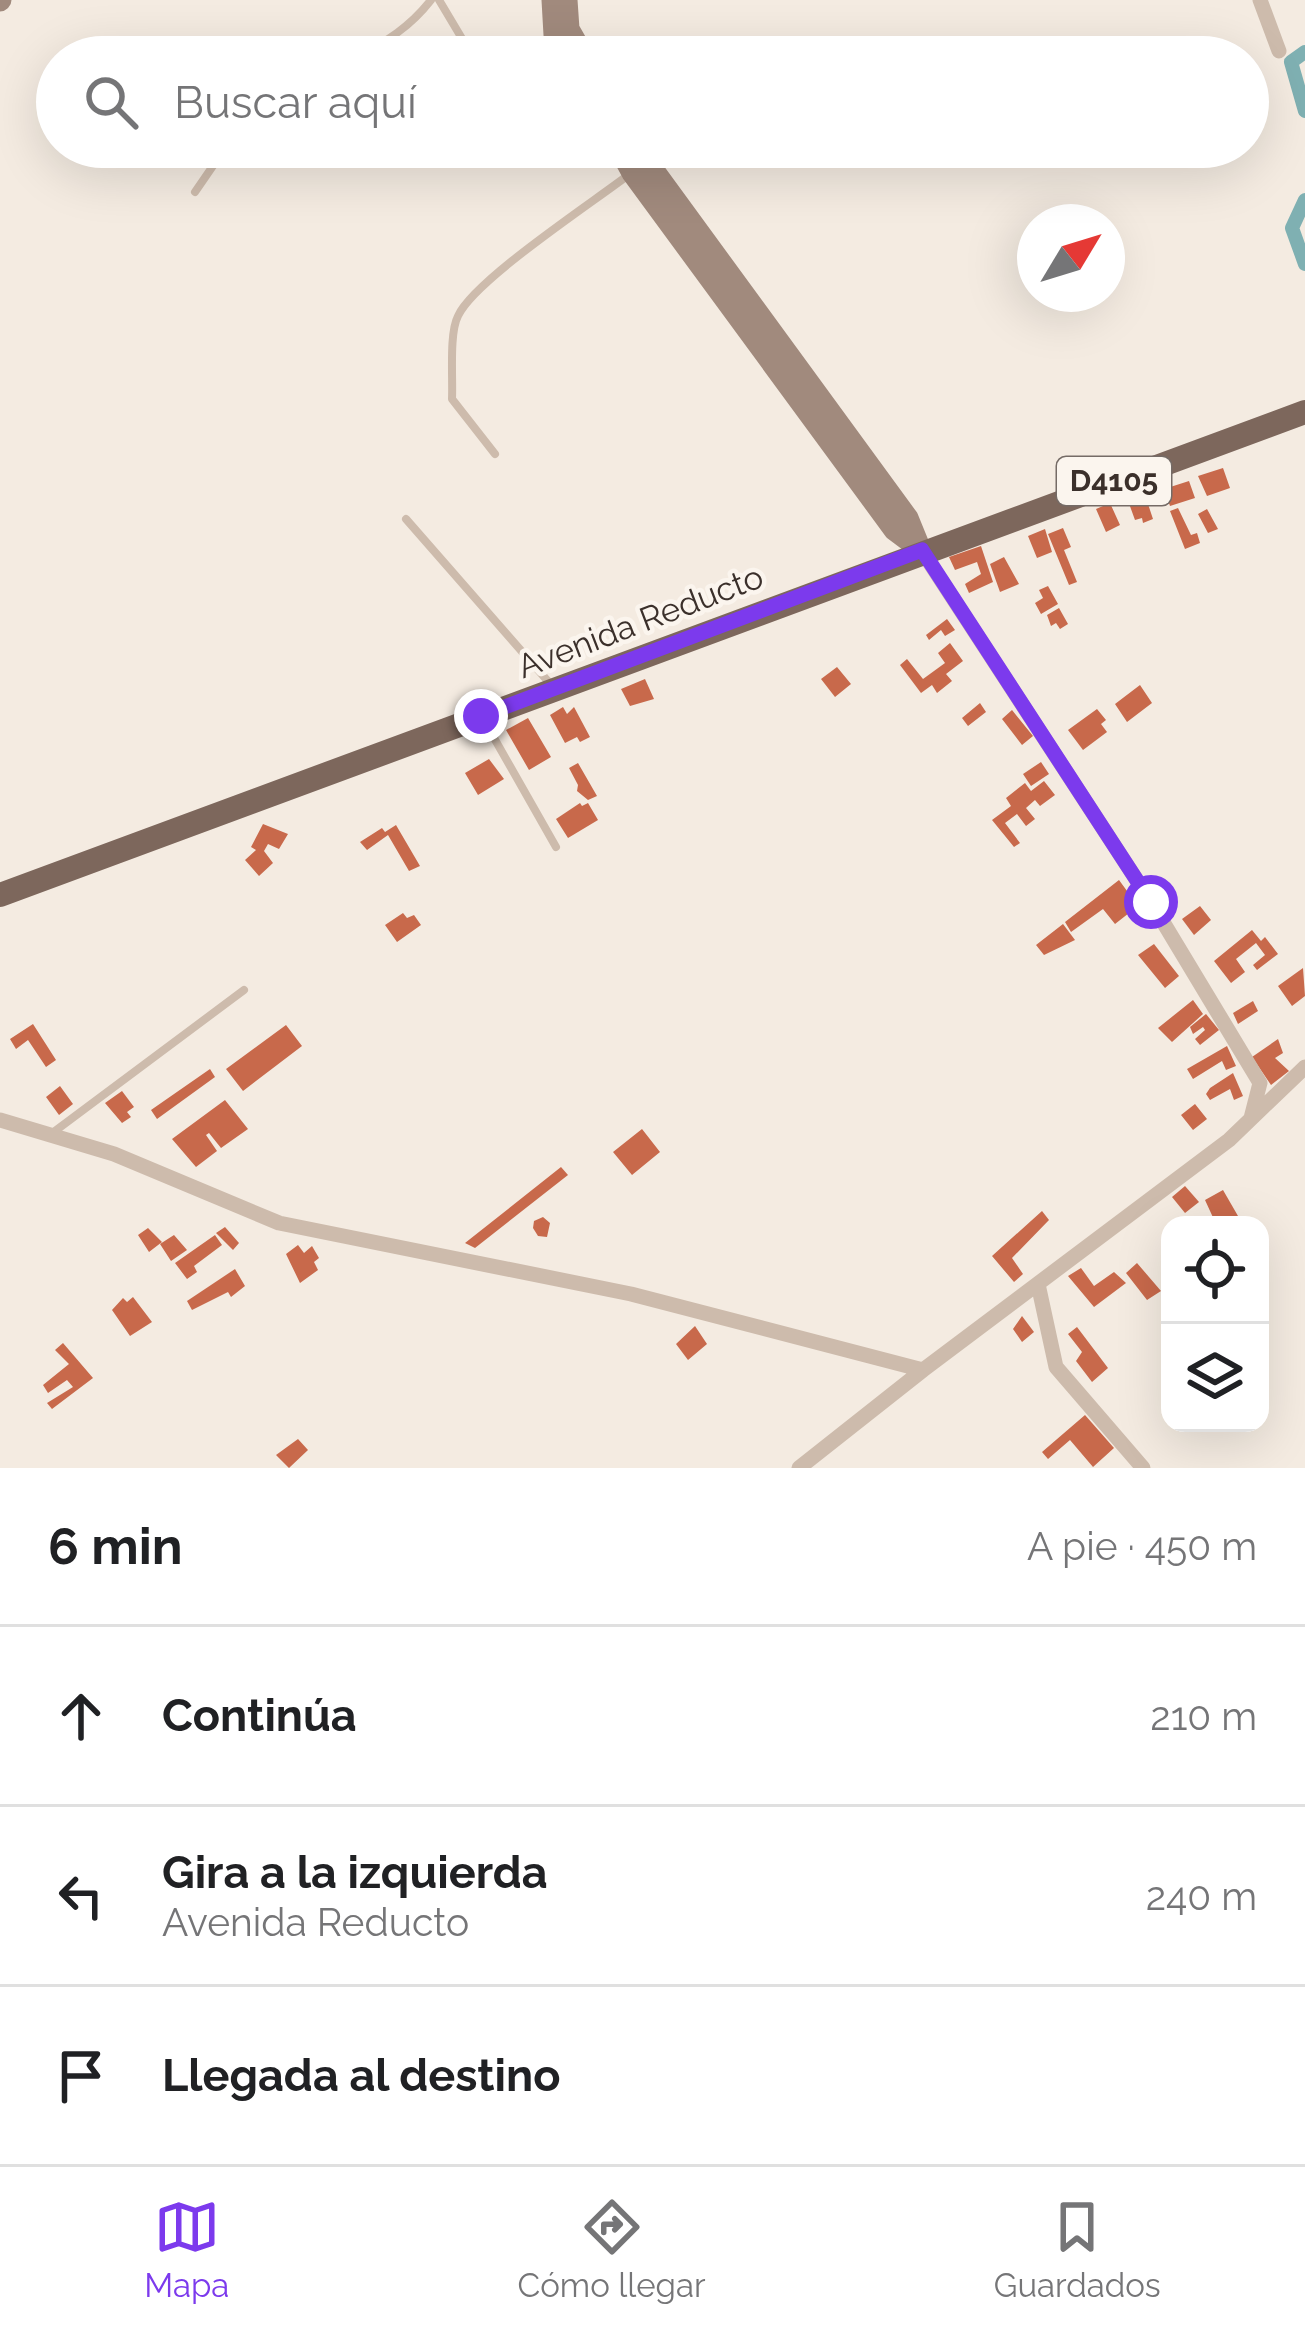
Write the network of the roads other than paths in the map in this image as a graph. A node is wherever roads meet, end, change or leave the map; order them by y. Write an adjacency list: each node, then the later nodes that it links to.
1 (435, 0): 5 (lane); 6 (lane)
2 (552, 0): 7 (street)
3 (567, 0): 8 (street)
4 (1260, 0): 9 (street)
5 (395, 36)
6 (459, 36)
7 (555, 36)
8 (573, 36)
9 (1280, 51)
10 (212, 168): 13 (lane)
11 (630, 168): 15 (lane)
12 (644, 168): 17 (street)
13 (195, 192)
14 (1305, 412): 17 (main road, Avenida Reducto / D4105)
15 (495, 454)
16 (406, 519): 18 (lane)
17 (922, 550): 18 (main road, Avenida Reducto / D4105); 25 (street)
18 (554, 688): 19 (main road, Avenida Reducto / D4105)
19 (481, 716): 20 (lane); 21 (main road, Avenida Reducto / D4105)
20 (556, 847)
21 (0, 895)
22 (244, 991): 26 (lane)
23 (1305, 1067): 25 (street)
24 (0, 1120): 26 (street)
25 (1250, 1120): 27 (street)
26 (50, 1135): 28 (street)
27 (1038, 1283): 28 (street); 30 (street)
28 (923, 1370): 29 (street)
29 (799, 1468)
30 (1143, 1468)

